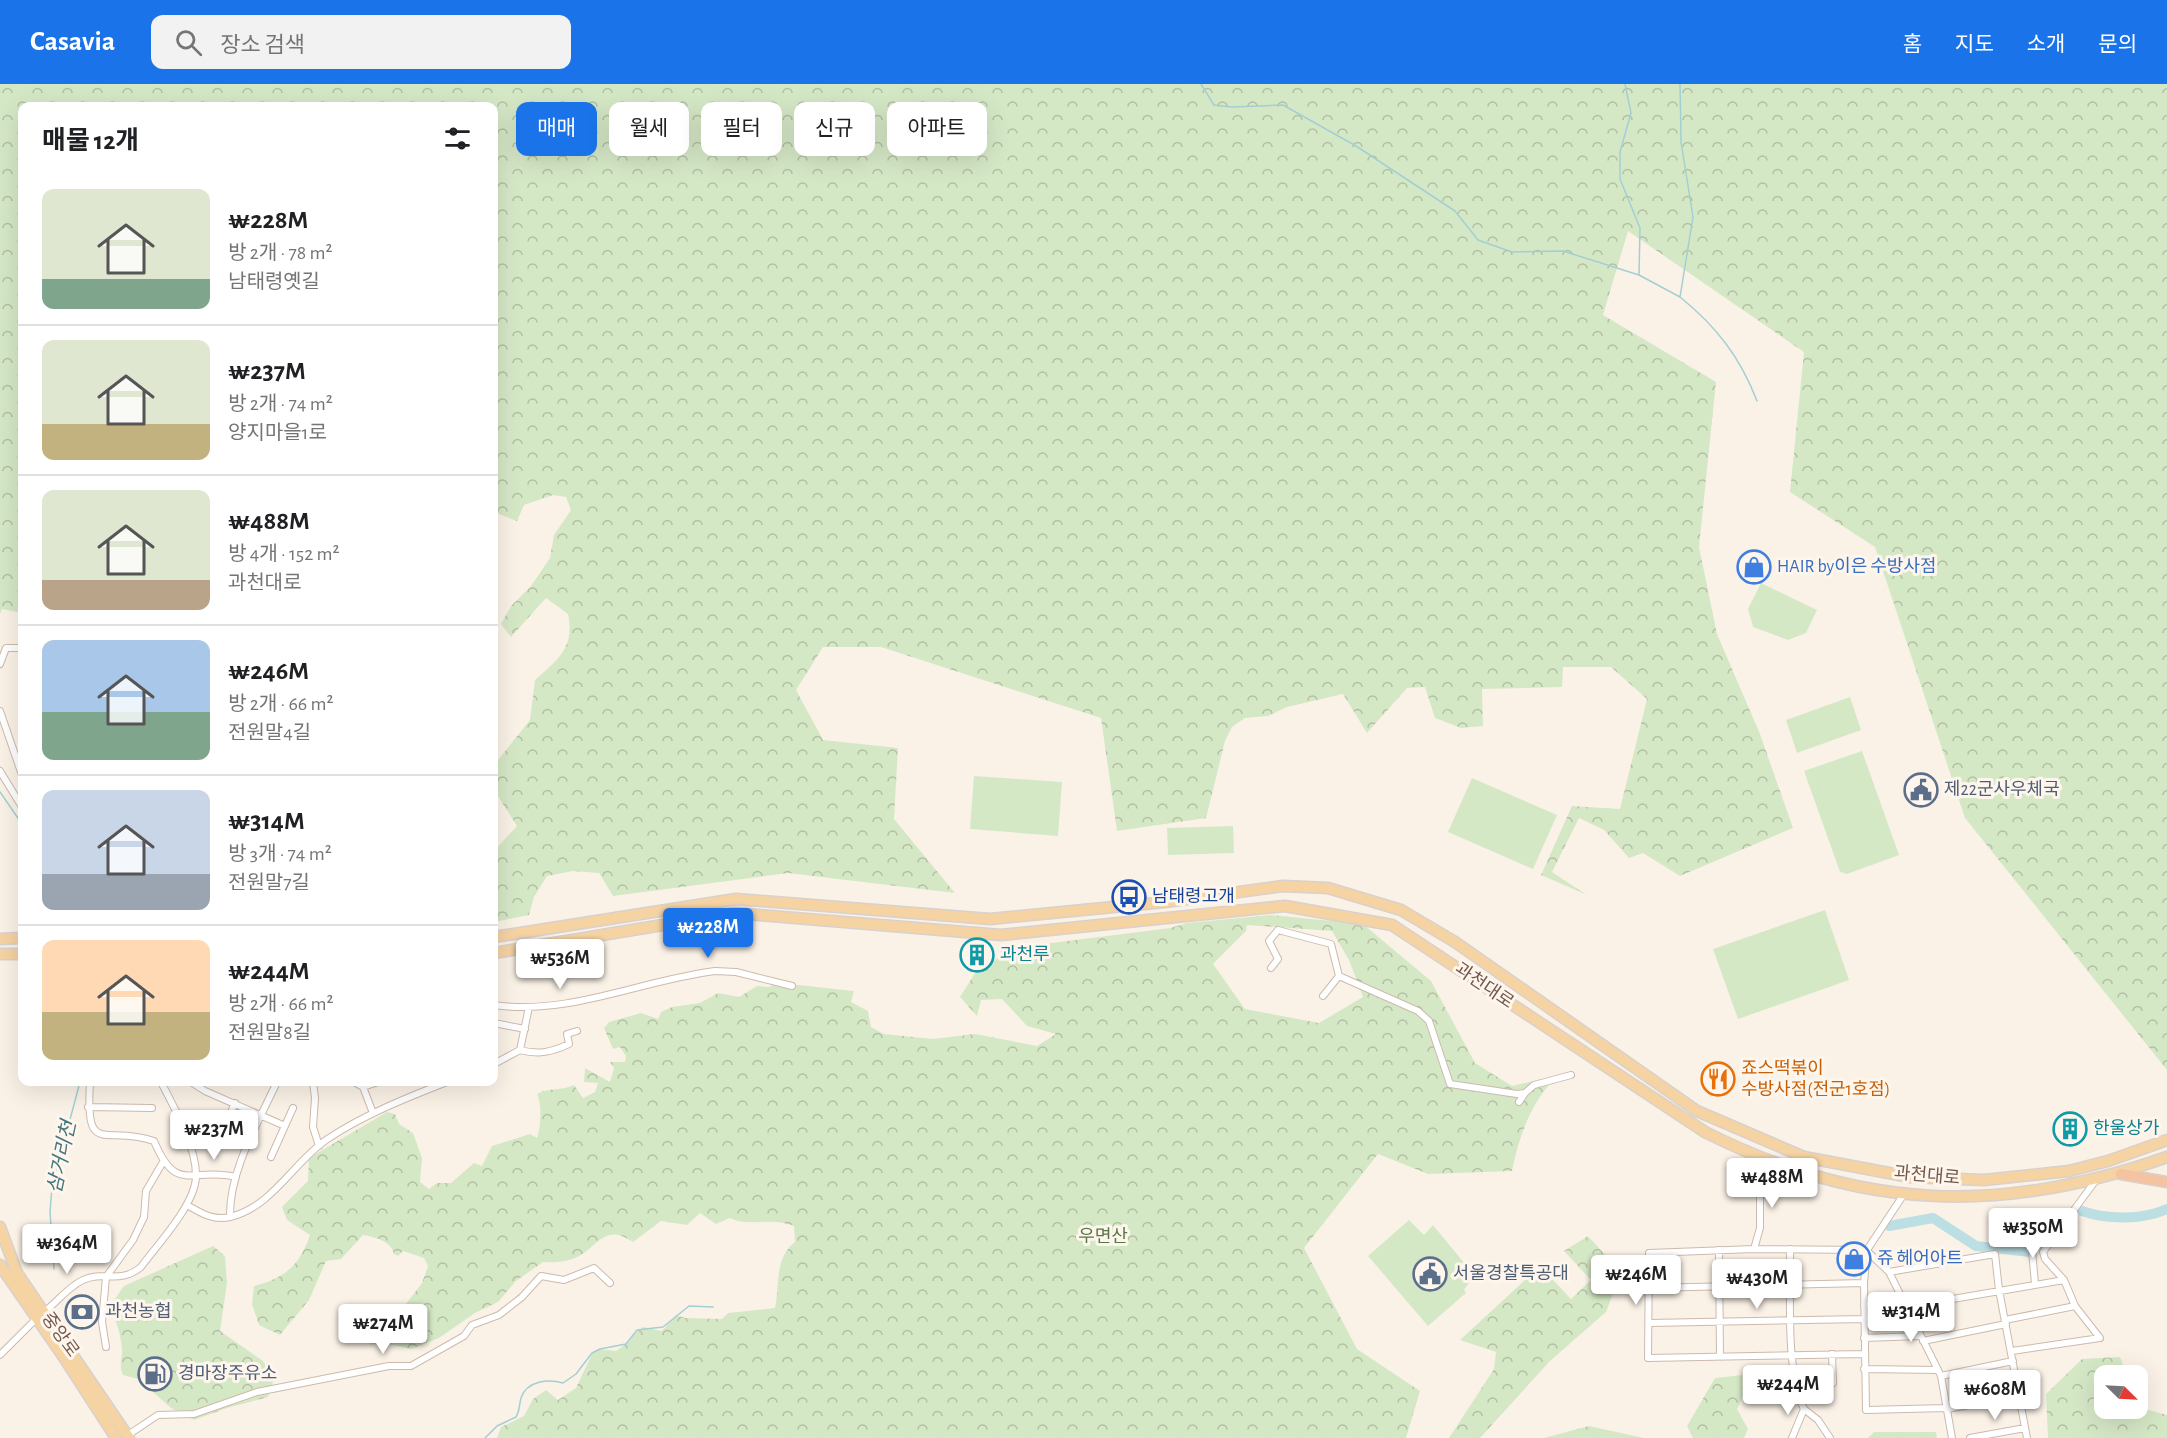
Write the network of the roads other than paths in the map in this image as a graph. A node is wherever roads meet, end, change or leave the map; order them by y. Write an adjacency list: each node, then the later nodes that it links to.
1 (18, 648): 2 (street)
2 (0, 664)
3 (0, 711): 4 (street)
4 (18, 763)
5 (0, 771): 6 (street)
6 (18, 795)
7 (498, 936): 22 (main road, 과천대로)
8 (1, 938): 9 (main road)
9 (18, 938)
10 (498, 953): 24 (main road, 과천대로)
11 (5, 954): 12 (main road)
12 (0, 961)
13 (1271, 968): 14 (street)
14 (1339, 976): 16 (street); 35 (street)
15 (792, 986): 18 (street)
16 (1323, 996)
17 (498, 1005): 18 (street)
18 (529, 1007): 20 (street)
19 (498, 1024): 20 (street)
20 (525, 1029): 23 (street)
21 (577, 1031): 23 (street)
22 (1604, 1047): 24 (main road); 55 (main road, 과천대로)
23 (520, 1050): 25 (street)
24 (1594, 1060): 49 (main road, 과천대로)
25 (498, 1062)
26 (1571, 1075): 35 (street)
27 (90, 1086): 38 (street)
28 (163, 1086): 45 (street)
29 (199, 1086): 37 (street)
30 (275, 1086): 42 (street)
31 (314, 1086): 46 (street)
32 (366, 1086): 34 (street)
33 (429, 1086): 41 (street)
34 (363, 1087): 41 (street)
35 (1525, 1094): 36 (street)
36 (1519, 1102)
37 (235, 1103): 42 (street); 45 (street)
38 (88, 1107): 39 (street); 51 (street)
39 (152, 1108)
40 (293, 1108): 43 (street)
41 (374, 1113): 46 (street)
42 (262, 1115): 43 (street); 54 (street)
43 (285, 1126): 47 (street)
44 (2167, 1140): 50 (main road, 과천대로)
45 (190, 1143): 53 (street)
46 (319, 1146): 61 (street)
47 (271, 1157)
48 (2167, 1157): 52 (main road, 과천대로)
49 (1760, 1158): 59 (main road, 과천대로); 63 (street)
50 (2108, 1161): 55 (main road, 과천대로); 56 (main road)
51 (163, 1162): 53 (street); 70 (street)
52 (2121, 1174): 56 (main road, 과천대로); 58 (highway)
53 (196, 1177): 54 (street); 60 (street)
54 (236, 1177): 61 (street)
55 (1910, 1177): 59 (main road)
56 (2109, 1177): 57 (main road, 과천대로)
57 (2096, 1180): 59 (main road, 과천대로); 71 (street)
58 (2167, 1182)
59 (1904, 1194): 66 (street)
60 (187, 1205): 61 (street); 70 (street)
61 (230, 1217)
62 (0, 1227): 82 (main road, 중앙로)
63 (1754, 1249): 64 (street); 65 (street)
64 (1790, 1249): 66 (street); 75 (street)
65 (1719, 1250): 76 (street); 77 (street)
66 (1867, 1250): 69 (street); 73 (street)
67 (2032, 1250): 74 (street)
68 (0, 1265): 82 (main road, 중앙로)
69 (1888, 1272): 78 (street); 79 (street)
70 (106, 1277): 82 (street); 90 (street)
71 (2064, 1280): 74 (street); 81 (street)
72 (610, 1283): 105 (street)
73 (1864, 1283): 75 (street); 80 (street)
74 (2035, 1284): 78 (street)
75 (1791, 1285): 76 (street); 84 (street)
76 (1720, 1286): 77 (street); 87 (street)
77 (1648, 1288): 86 (street)
78 (1999, 1290): 79 (street); 85 (street)
79 (1905, 1304): 80 (street); 89 (street)
80 (1864, 1305): 83 (street)
81 (2076, 1306): 85 (street); 91 (street)
82 (40, 1315): 94 (street); 105 (main road, 중앙로); 106 (main road, 중앙로)
83 (1865, 1319): 84 (street); 88 (street)
84 (1792, 1321): 87 (street); 95 (street)
85 (2006, 1322): 89 (street); 91 (street)
86 (1648, 1323): 87 (street); 96 (street)
87 (1720, 1323): 96 (street)
88 (1864, 1338): 89 (street); 93 (street)
89 (1922, 1338): 99 (street)
90 (106, 1347)
91 (2012, 1352): 97 (street)
92 (1832, 1354): 93 (street); 95 (street); 100 (street)
93 (1864, 1354): 98 (street)
94 (0, 1355)
95 (1792, 1355): 96 (street); 102 (street)
96 (1720, 1356)
97 (2013, 1361): 99 (street); 101 (street)
98 (1864, 1369): 99 (street); 103 (street)
99 (1940, 1373): 103 (street)
100 (1833, 1383)
101 (2019, 1395): 103 (street); 104 (street)
102 (1804, 1409): 107 (street); 108 (street)
103 (1947, 1409): 109 (street)
104 (2025, 1428): 110 (street); 111 (street)
105 (128, 1436)
106 (116, 1438)
107 (1792, 1438)
108 (1830, 1438)
109 (1952, 1438)
110 (1970, 1438)
111 (2027, 1438)

